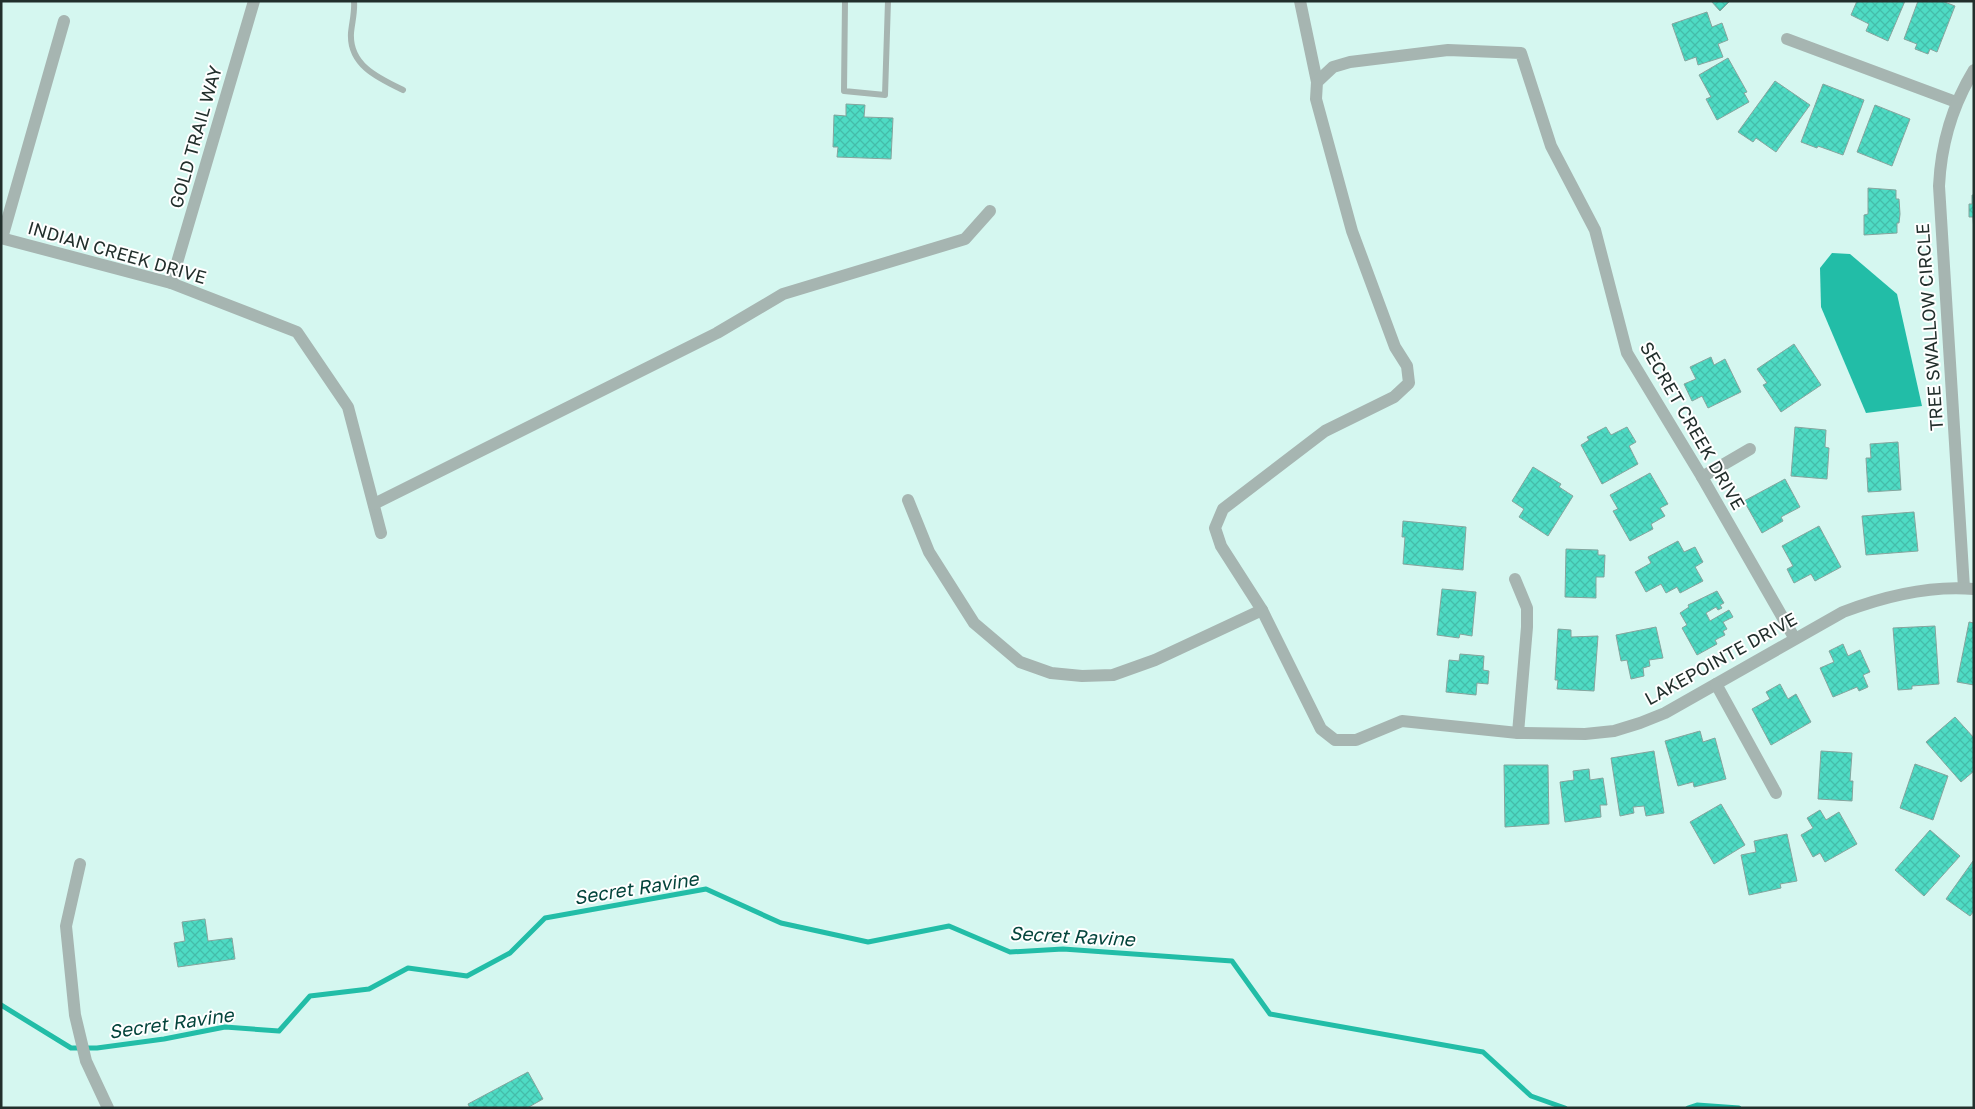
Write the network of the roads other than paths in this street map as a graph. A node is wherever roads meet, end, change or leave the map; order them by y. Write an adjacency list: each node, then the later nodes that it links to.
1 (254, 1): 14 (street, GOLD TRAIL WAY)
2 (354, 1): 10 (lane)
3 (845, 1): 4 (lane)
4 (888, 1)
5 (1300, 1): 9 (street)
6 (64, 21): 13 (street)
7 (1787, 39): 11 (street)
8 (1974, 70): 11 (street, TREE SWALLOW CIRCLE)
9 (1317, 82): 16 (street, SECRET CREEK DRIVE); 22 (street)
10 (403, 90)
11 (1956, 102): 21 (street, TREE SWALLOW CIRCLE)
12 (990, 211): 18 (street)
13 (1, 238): 14 (street, INDIAN CREEK DRIVE)
14 (171, 283): 18 (street, INDIAN CREEK DRIVE)
15 (1750, 449): 16 (street)
16 (1702, 477): 23 (street, SECRET CREEK DRIVE)
17 (908, 500): 22 (street)
18 (374, 504): 19 (street, INDIAN CREEK DRIVE)
19 (381, 533)
20 (1515, 578): 25 (street)
21 (1969, 589): 23 (street, LAKEPOINTE DRIVE)
22 (1262, 610): 25 (street, LAKEPOINTE DRIVE)
23 (1795, 639): 24 (street, LAKEPOINTE DRIVE)
24 (1716, 684): 25 (street, LAKEPOINTE DRIVE); 26 (street)
25 (1518, 733)
26 (1776, 793)
27 (80, 864): 28 (street)
28 (108, 1108)

